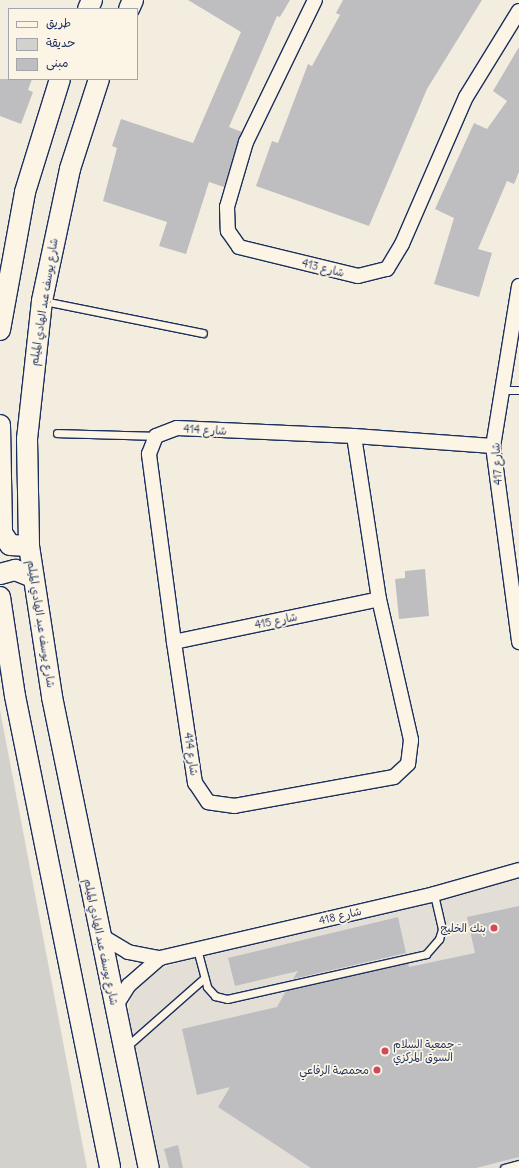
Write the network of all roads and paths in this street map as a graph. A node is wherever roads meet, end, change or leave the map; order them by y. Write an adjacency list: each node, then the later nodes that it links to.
1 (315, 0): 2 (street, شارع 413)
2 (519, 11)
3 (60, 80): 7 (street)
4 (99, 80): 6 (street, شارع يوسف عبد الهادي الميلم)
5 (519, 286): 9 (street, شارع 417)
6 (42, 301): 8 (lane); 16 (street, شارع يوسف عبد الهادي الميلم)
7 (0, 330)
8 (203, 333)
9 (501, 390): 10 (lane); 15 (street, شارع 417)
10 (519, 390)
11 (0, 425): 16 (street)
12 (57, 433): 13 (lane)
13 (156, 436): 14 (street, شارع 414); 23 (street, شارع 414)
14 (354, 436): 15 (street, شارع 414); 21 (street, شارع 414)
15 (493, 446): 19 (street, شارع 417)
16 (30, 546): 18 (street, شارع يوسف عبد الهادي الميلم)
17 (0, 574): 18 (street)
18 (32, 577): 27 (street, شارع يوسف عبد الهادي الميلم)
19 (515, 591): 24 (street, شارع 417)
20 (0, 597): 22 (street)
21 (378, 600): 23 (street, شارع 415); 23 (street, شارع 414)
22 (2, 625): 34 (street)
23 (174, 642)
24 (519, 642)
25 (519, 870): 26 (street, شارع 418)
26 (434, 894): 28 (street, شارع 418); 30 (lane)
27 (100, 935): 29 (street, شارع 418); 31 (street, شارع يوسف عبد الهادي الميلم)
28 (197, 948): 29 (street, شارع 418); 30 (lane)
29 (160, 958): 31 (street, شارع 418)
30 (203, 979): 32 (lane)
31 (115, 1007): 32 (street, شارع يوسف عبد الهادي الميلم)
32 (123, 1049): 35 (street, شارع يوسف عبد الهادي الميلم)
33 (519, 1164): 36 (lane)
34 (110, 1168)
35 (149, 1168)
36 (504, 1168)

